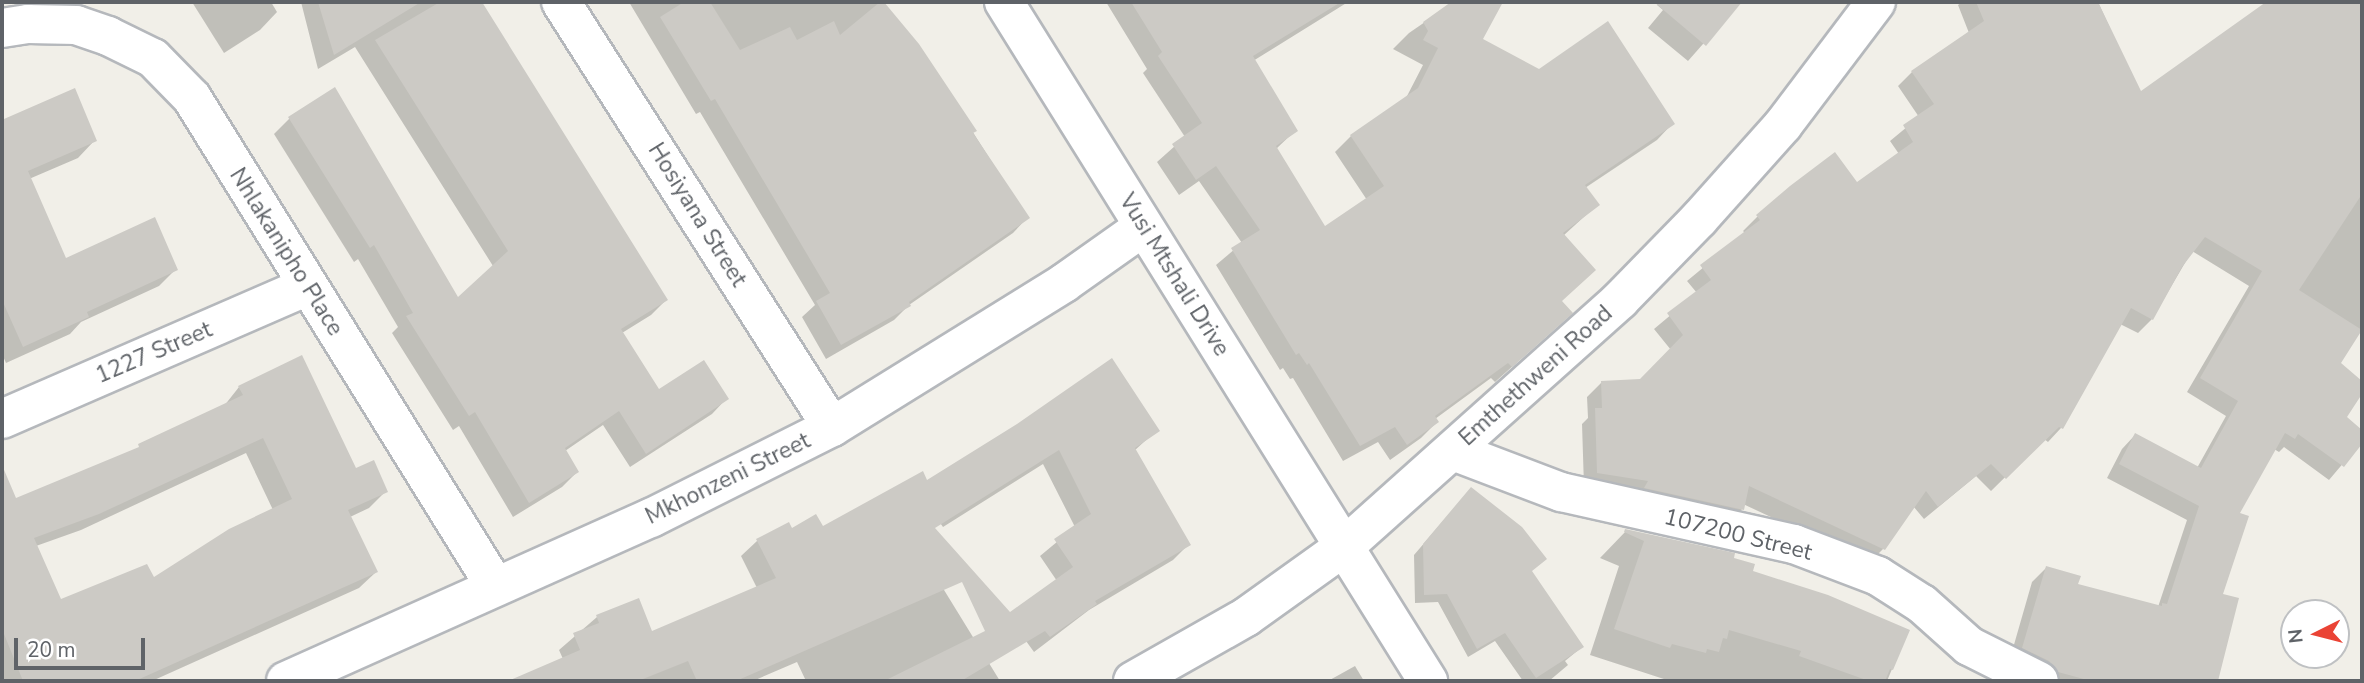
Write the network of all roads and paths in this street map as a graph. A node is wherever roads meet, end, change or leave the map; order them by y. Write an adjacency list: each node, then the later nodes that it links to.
1 (561, 2): 8 (street, Hosiyana Street)
2 (1004, 2): 5 (street, Vusi Mtshali Drive)
3 (1876, 2): 9 (street, Emthethweni Road)
4 (2, 28): 6 (street, Nhlakanipho Place)
5 (1143, 227): 8 (street, Mkhonzeni Street); 10 (street, Vusi Mtshali Drive)
6 (306, 287): 7 (street, 1227 Street); 11 (street, Nhlakanipho Place)
7 (2, 419)
8 (832, 427): 11 (street, Mkhonzeni Street)
9 (1453, 451): 10 (street, Emthethweni Road); 15 (street, 107200 Street)
10 (1345, 546): 13 (street, Emthethweni Road); 14 (street, Vusi Mtshali Drive)
11 (495, 586): 12 (street, Mkhonzeni Street)
12 (286, 681)
13 (1133, 681)
14 (1428, 681)
15 (2039, 681)

